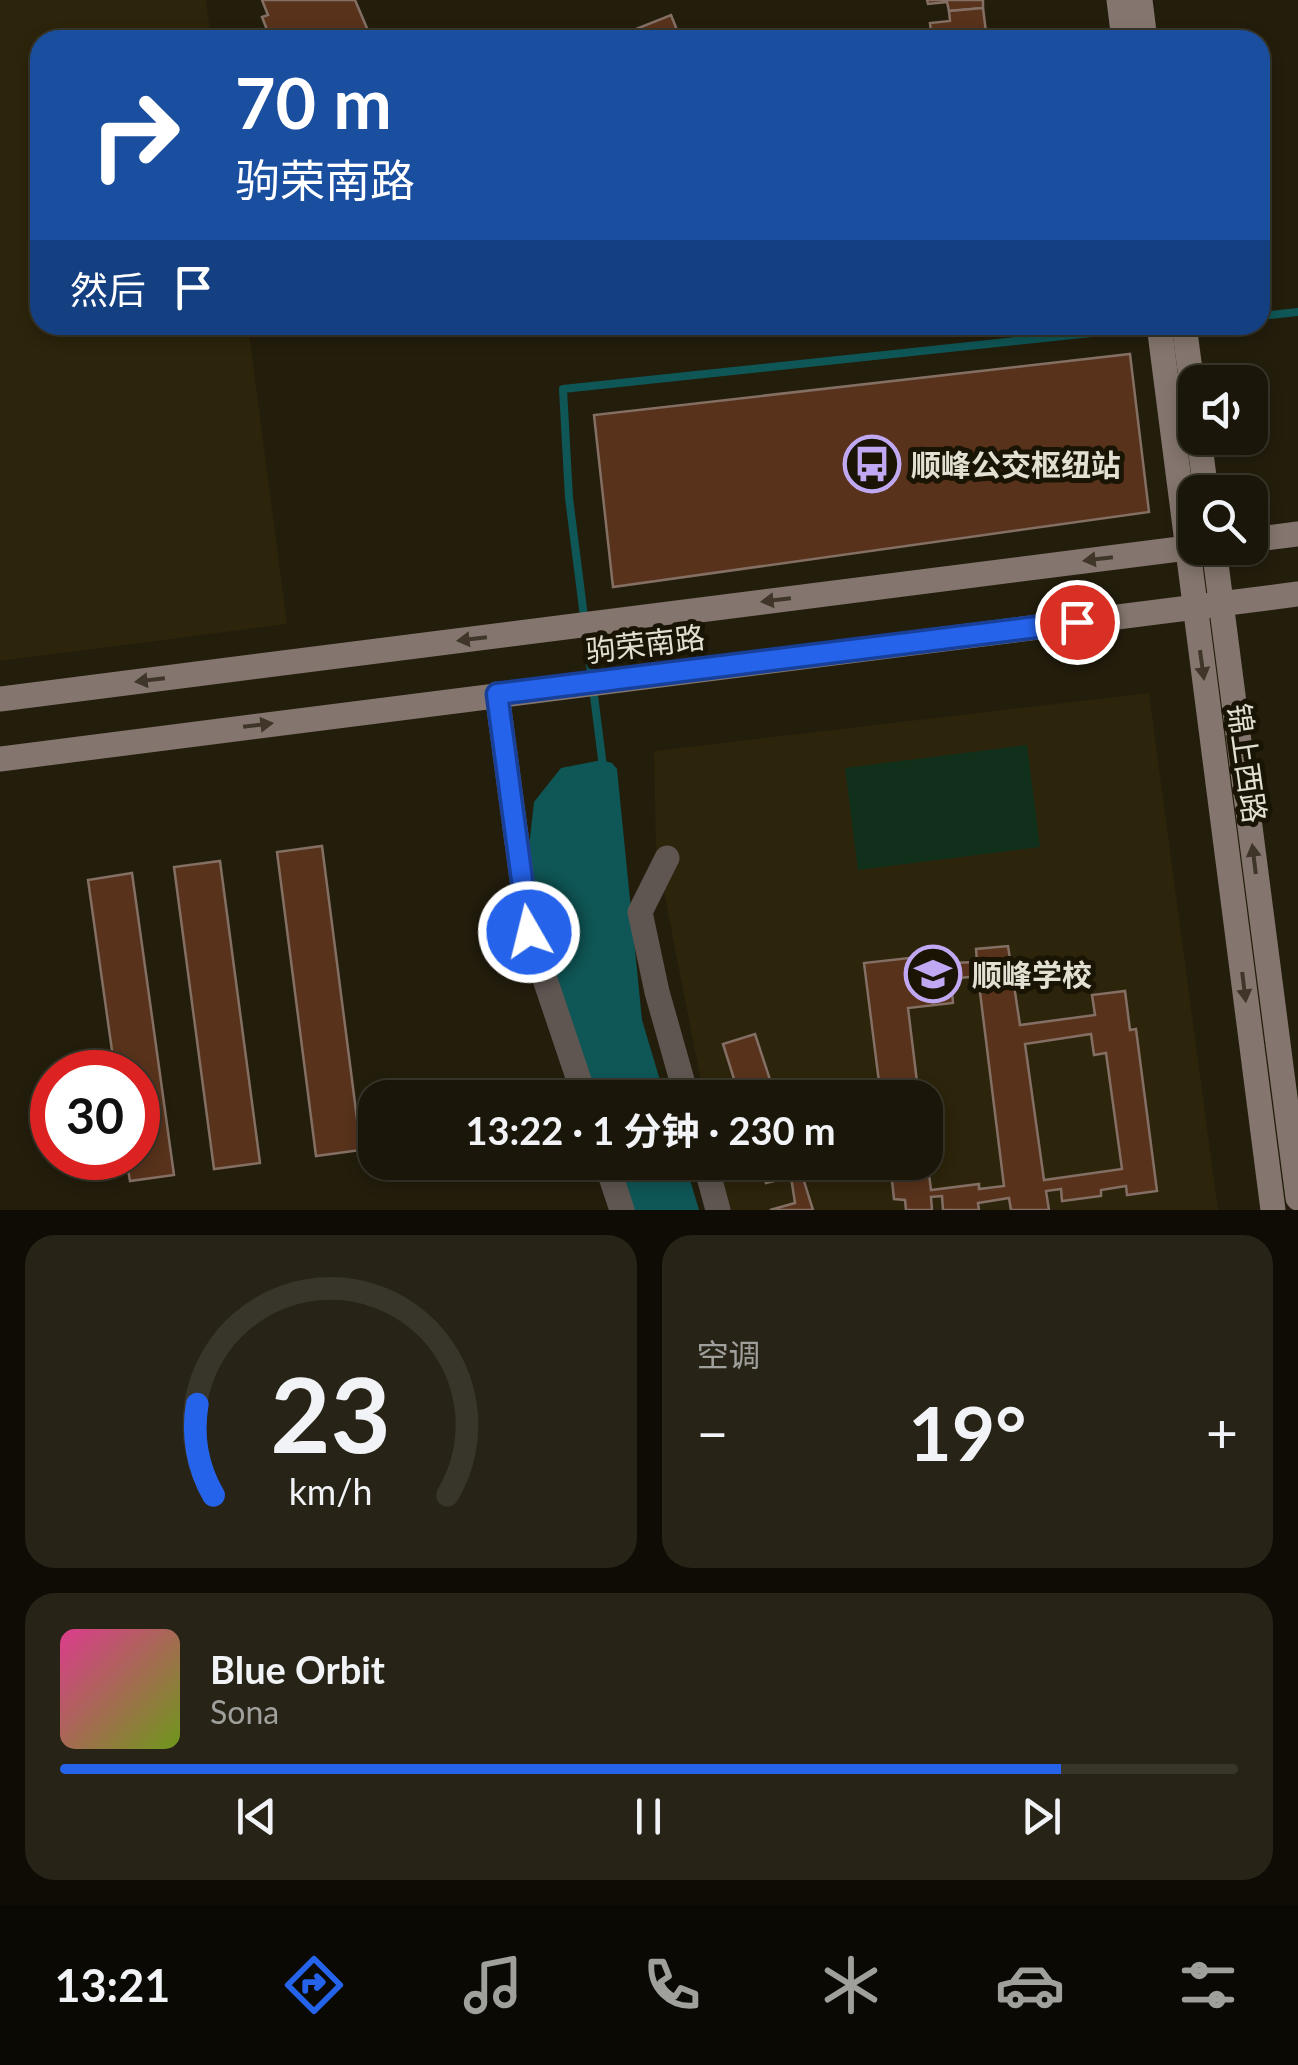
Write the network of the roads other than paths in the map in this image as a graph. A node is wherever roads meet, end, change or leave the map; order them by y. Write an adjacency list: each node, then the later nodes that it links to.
1 (1119, 0): 3 (street)
2 (1140, 0): 4 (street)
3 (1123, 30)
4 (1144, 30)
5 (1161, 335): 8 (street, 锦上西路)
6 (1185, 335): 7 (street)
7 (1189, 365)
8 (1181, 475)
9 (1298, 534): 10 (street)
10 (1268, 538)
11 (1178, 549): 18 (street, 驹荣南路, one-way to 18)
12 (1192, 565): 16 (street, 锦上西路)
13 (1216, 565): 15 (street, 锦上西路)
14 (1298, 594): 15 (street, 驹荣南路)
15 (1221, 604): 16 (street, 驹荣南路); 25 (street, 锦上西路, one-way to 15)
16 (1194, 607): 17 (street, 驹荣南路); 28 (street, 锦上西路, one-way to 28)
17 (497, 694): 19 (street, 驹荣南路, one-way to 17); 21 (street)
18 (6, 697)
19 (8, 759)
20 (667, 858): 22 (street)
21 (579, 1080)
22 (682, 1080)
23 (612, 1180): 26 (street)
24 (710, 1180): 27 (street)
25 (1298, 1198)
26 (622, 1210)
27 (718, 1210)
28 (1273, 1210)

